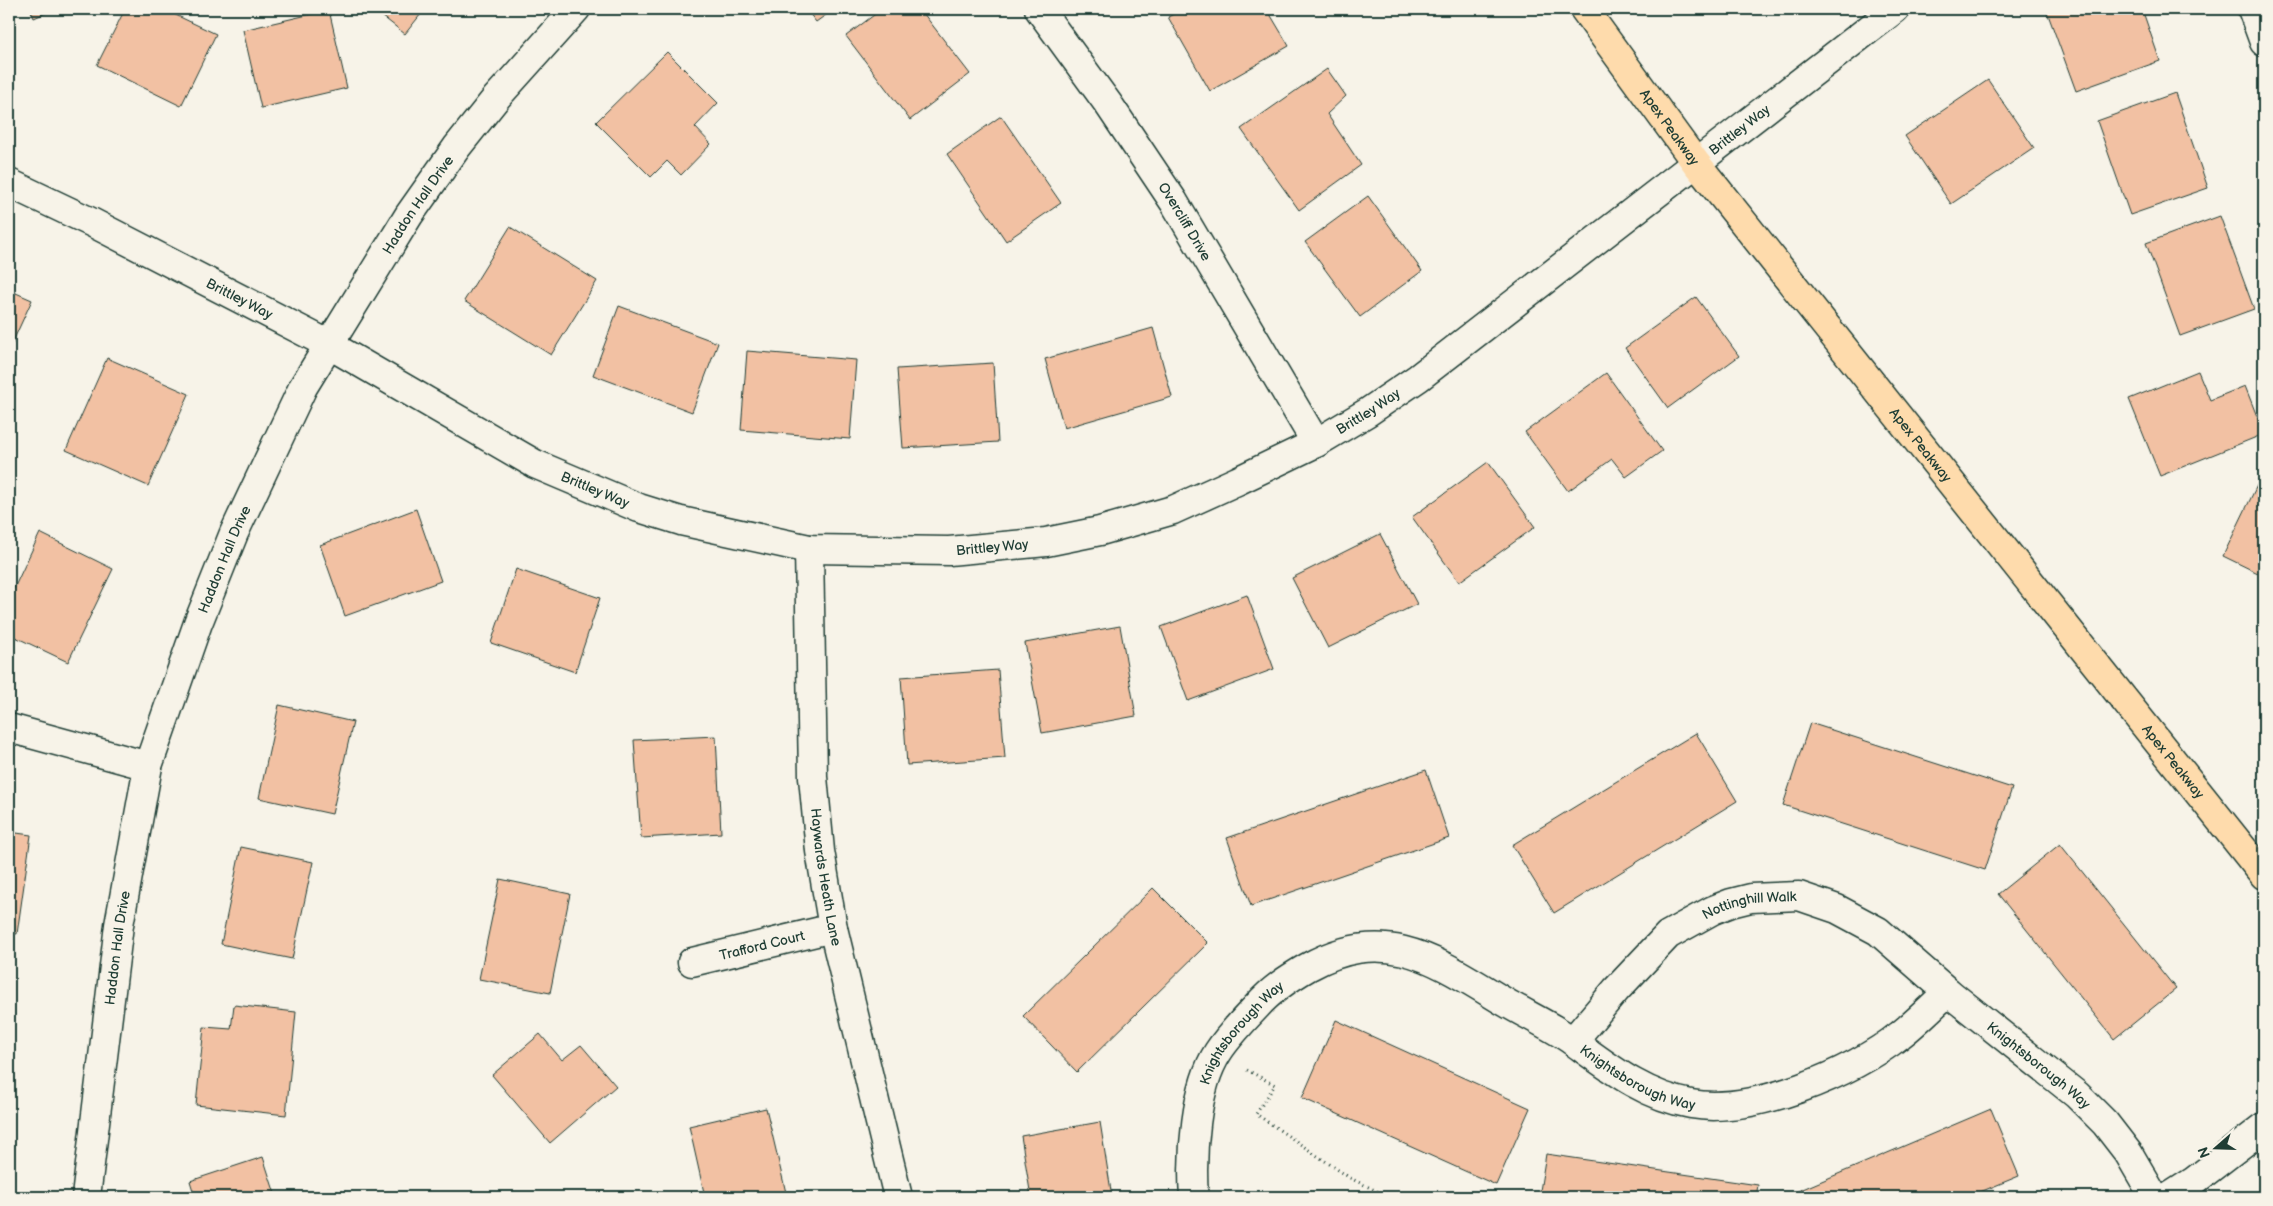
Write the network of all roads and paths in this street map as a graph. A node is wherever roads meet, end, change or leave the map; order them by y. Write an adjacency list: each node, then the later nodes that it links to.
1 (576, 9): 9 (street, Haddon Hall Drive)
2 (1039, 9): 10 (street, Overcliff Drive)
3 (1584, 9): 7 (main road, Apex Peakway)
4 (1895, 9): 7 (street, Brittley Way)
5 (2252, 9): 6 (street)
6 (2264, 42)
7 (1696, 163): 10 (street, Brittley Way); 14 (main road, Apex Peakway)
8 (9, 183): 9 (street, Brittley Way)
9 (328, 344): 11 (street, Brittley Way); 13 (street, Haddon Hall Drive)
10 (1316, 443): 11 (street, Brittley Way)
11 (809, 549): 15 (street, Haywards Heath Lane)
12 (9, 728): 13 (street)
13 (148, 766): 21 (street, Haddon Hall Drive)
14 (2264, 876)
15 (833, 928): 16 (street, Trafford Court); 22 (street, Haywards Heath Lane)
16 (692, 962)
17 (1948, 992): 18 (street, Knightsborough Way); 18 (street, Nottinghill Walk); 25 (street, Knightsborough Way)
18 (1572, 1041): 19 (street, Knightsborough Way)
19 (1217, 1054): 23 (street, Knightsborough Way); 24 (path)
20 (2264, 1127): 26 (street)
21 (86, 1197)
22 (898, 1197)
23 (1194, 1197)
24 (1389, 1197)
25 (2154, 1197)
26 (2169, 1197)

